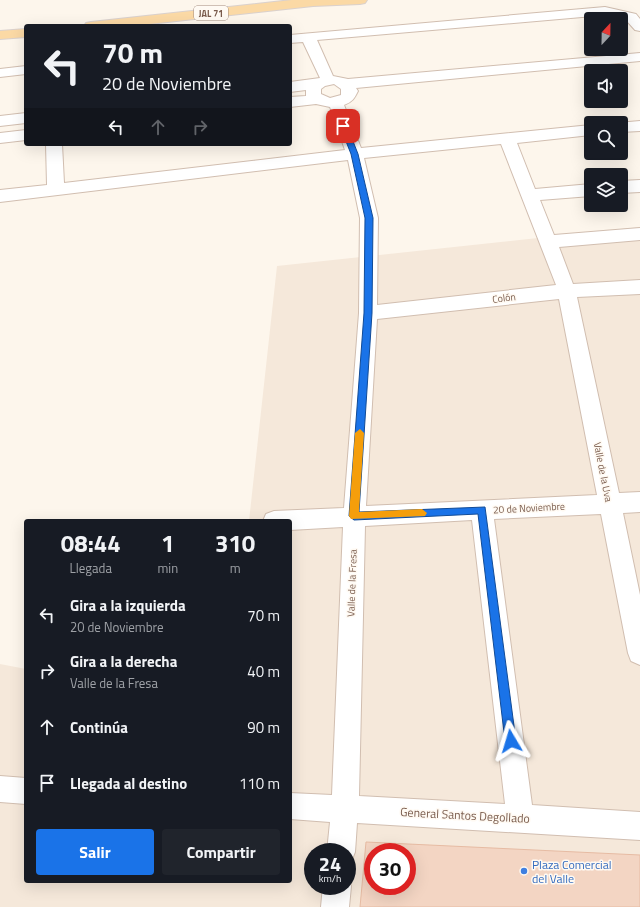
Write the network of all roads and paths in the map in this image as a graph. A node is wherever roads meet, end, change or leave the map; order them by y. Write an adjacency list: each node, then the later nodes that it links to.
1 (332, 0): 3 (main road, JAL 71)
2 (360, 0): 3 (main road, JAL 71)
3 (310, 3): 4 (main road, JAL 71)
4 (110, 24)
5 (640, 28): 8 (street)
6 (24, 33): 7 (main road)
7 (0, 36)
8 (308, 37): 9 (street); 17 (street)
9 (292, 39)
10 (640, 57): 18 (street)
11 (24, 70): 14 (street)
12 (640, 70): 13 (street)
13 (628, 71)
14 (0, 73)
15 (584, 74): 18 (street)
16 (292, 87): 17 (street)
17 (320, 88): 18 (street); 19 (street); 20 (street)
18 (348, 89): 20 (street)
19 (292, 101)
20 (336, 103): 30 (street, Valle de la Fresa)
21 (24, 118): 22 (street)
22 (0, 121)
23 (640, 126): 24 (street)
24 (628, 127)
25 (584, 131): 28 (street)
26 (24, 135): 27 (street)
27 (0, 138)
28 (507, 138): 30 (street); 35 (street, Valle de la Uva)
29 (54, 146): 33 (street)
30 (355, 154): 33 (street); 41 (street, Valle de la Fresa)
31 (640, 186): 32 (street)
32 (628, 187)
33 (56, 190): 36 (street)
34 (584, 191): 35 (street)
35 (528, 195): 38 (street, Valle de la Uva)
36 (0, 196)
37 (640, 234): 38 (street)
38 (548, 242): 40 (street, Valle de la Uva)
39 (640, 287): 40 (street, Colón)
40 (567, 291): 41 (street, Colón); 43 (street, Valle de la Uva)
41 (368, 313): 45 (street, Valle de la Fresa)
42 (640, 502): 43 (street, 20 de Noviembre)
43 (609, 504): 44 (street, 20 de Noviembre); 47 (street, Valle de la Uva)
44 (482, 510): 45 (street, 20 de Noviembre); 52 (street)
45 (354, 516): 46 (street, 20 de Noviembre); 51 (street, Valle de la Fresa)
46 (292, 520)
47 (640, 653)
48 (0, 790): 49 (street)
49 (24, 791)
50 (292, 806): 51 (street, General Santos Degollado)
51 (345, 810): 52 (street, General Santos Degollado); 54 (street, Valle de la Fresa)
52 (520, 818): 53 (street, General Santos Degollado)
53 (640, 826)
54 (342, 843)
55 (336, 895): 56 (street)
56 (335, 907)

